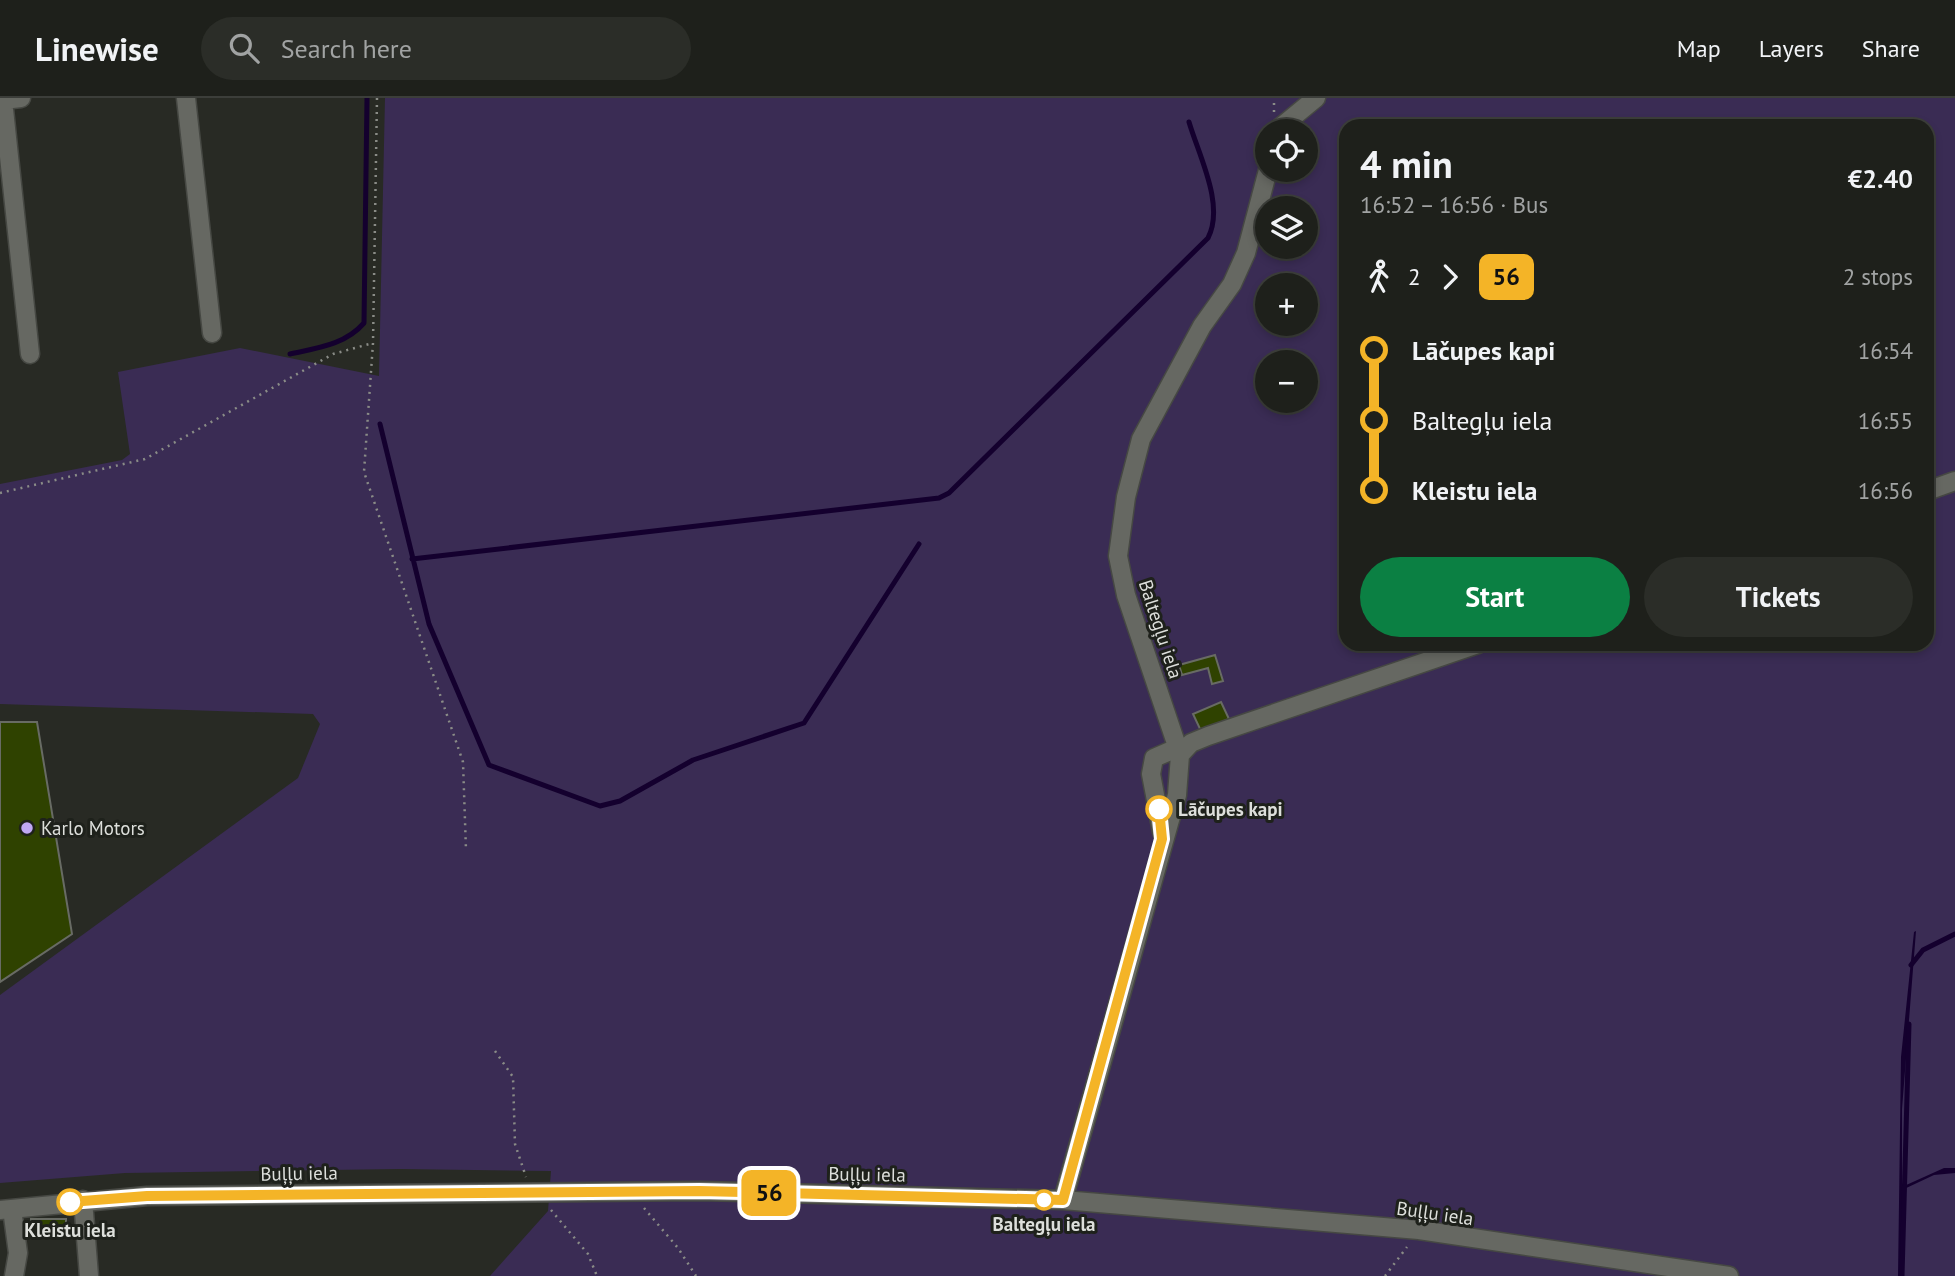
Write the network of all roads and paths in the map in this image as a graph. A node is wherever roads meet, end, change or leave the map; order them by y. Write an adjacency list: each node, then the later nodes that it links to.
1 (187, 98): 7 (street)
2 (377, 98): 8 (path)
3 (1316, 98): 5 (street)
4 (7, 99): 9 (street)
5 (1291, 119)
6 (1265, 182): 14 (street, Baltegļu iela)
7 (212, 333)
8 (373, 343): 12 (path); 16 (path)
9 (30, 354)
10 (1955, 481): 11 (street)
11 (1934, 488)
12 (0, 493)
13 (1457, 651): 14 (street)
14 (1180, 755): 15 (street, Baltegļu iela); 15 (street)
15 (1162, 839): 21 (street, Baltegļu iela)
16 (466, 849)
17 (495, 1051): 18 (path)
18 (536, 1192): 19 (street, Buļļu iela); 20 (street, Buļļu iela); 26 (path)
19 (630, 1192): 21 (street, Buļļu iela); 27 (path)
20 (83, 1200): 22 (street, Buļļu iela); 25 (street)
21 (1063, 1200): 23 (street, Buļļu iela)
22 (6, 1210): 24 (street)
23 (1419, 1230): 28 (path); 29 (street, Buļļu iela)
24 (13, 1276)
25 (89, 1276)
26 (597, 1276)
27 (696, 1276)
28 (1385, 1276)
29 (1729, 1276)

